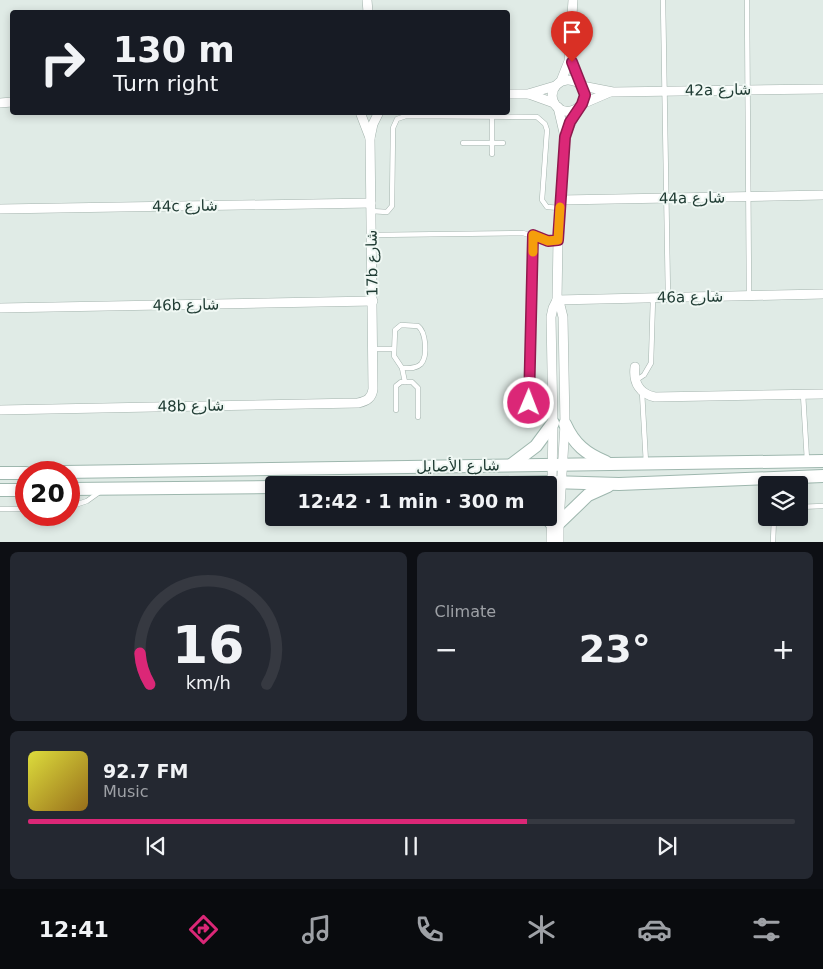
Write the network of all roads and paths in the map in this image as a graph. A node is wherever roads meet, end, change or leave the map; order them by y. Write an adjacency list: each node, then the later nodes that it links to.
1 (573, 0): 4 (street)
2 (663, 0): 9 (lane)
3 (747, 0): 8 (lane)
4 (570, 54): 5 (street); 6 (street)
5 (558, 83): 6 (street); 12 (street); 13 (street)
6 (581, 85): 10 (street, 42a شارع); 14 (street)
7 (823, 89): 8 (street, 42a شارع)
8 (748, 90): 9 (street, 42a شارع); 25 (lane)
9 (664, 91): 10 (street, 42a شارع); 26 (lane)
10 (612, 92): 14 (street, 42a شارع)
11 (510, 94): 12 (street)
12 (528, 94): 13 (street)
13 (556, 105): 14 (street); 18 (street)
14 (580, 106): 18 (street)
15 (361, 115): 19 (street, 17b شارع)
16 (376, 115): 19 (street, 17b شارع)
17 (492, 116): 21 (lane); 27 (lane); 28 (lane)
18 (565, 137): 27 (street)
19 (370, 138): 28 (street, 17b شارع)
20 (463, 143): 21 (lane)
21 (492, 143): 22 (lane); 23 (lane)
22 (503, 143)
23 (492, 154)
24 (823, 195): 25 (street, 44a شارع)
25 (749, 196): 26 (street, 44a شارع); 34 (lane)
26 (666, 198): 27 (street, 44a شارع); 35 (lane)
27 (561, 204): 32 (street)
28 (371, 207): 29 (street, 44c شارع); 30 (street, 17b شارع)
29 (0, 209)
30 (372, 235): 31 (lane); 38 (street, 17b شارع)
31 (533, 235): 32 (lane); 53 (lane)
32 (558, 240): 37 (street)
33 (823, 294): 34 (street, 46a شارع)
34 (749, 296): 35 (street, 46a شارع)
35 (668, 297): 36 (street, 46a شارع)
36 (653, 298): 37 (street, 46a شارع); 44 (lane)
37 (556, 300): 54 (street)
38 (373, 301): 39 (street, 46b شارع); 40 (street, 17b شارع)
39 (0, 308)
40 (373, 349): 41 (lane); 46 (street, 17b شارع)
41 (394, 349): 43 (lane); 43 (lane)
42 (635, 367): 44 (street)
43 (402, 368): 45 (lane)
44 (635, 381): 47 (street)
45 (405, 382): 51 (lane); 52 (lane)
46 (373, 388): 50 (street, 48b شارع)
47 (642, 392): 48 (street); 59 (lane)
48 (803, 394): 49 (street); 55 (lane)
49 (823, 394)
50 (0, 410)
51 (396, 410)
52 (418, 417)
53 (529, 422)
54 (559, 424): 57 (street); 58 (main road); 60 (main road)
55 (807, 461): 56 (main road, شارع الأصايل); 59 (main road, شارع الأصايل)
56 (823, 461)
57 (557, 464): 58 (main road, شارع الأصايل); 60 (main road, شارع الأصايل); 64 (street)
58 (611, 464): 59 (main road, شارع الأصايل)
59 (646, 464)
60 (510, 465): 61 (main road, شارع الأصايل)
61 (80, 472)
62 (0, 473): 63 (main road)
63 (15, 473)
64 (556, 476)
65 (823, 476): 67 (main road, شارع الأصايل)
66 (557, 483): 67 (main road, شارع الأصايل)
67 (619, 484): 78 (main road)
68 (265, 487): 69 (main road)
69 (104, 488): 70 (main road); 73 (lane)
70 (80, 489)
71 (0, 490): 72 (main road)
72 (15, 490)
73 (80, 503)
74 (823, 506): 75 (lane)
75 (808, 507)
76 (0, 509): 77 (lane)
77 (15, 509)
78 (557, 517)
79 (552, 526): 82 (street)
80 (554, 526): 83 (street)
81 (774, 526): 84 (lane)
82 (550, 542)
83 (559, 542)
84 (773, 542)

